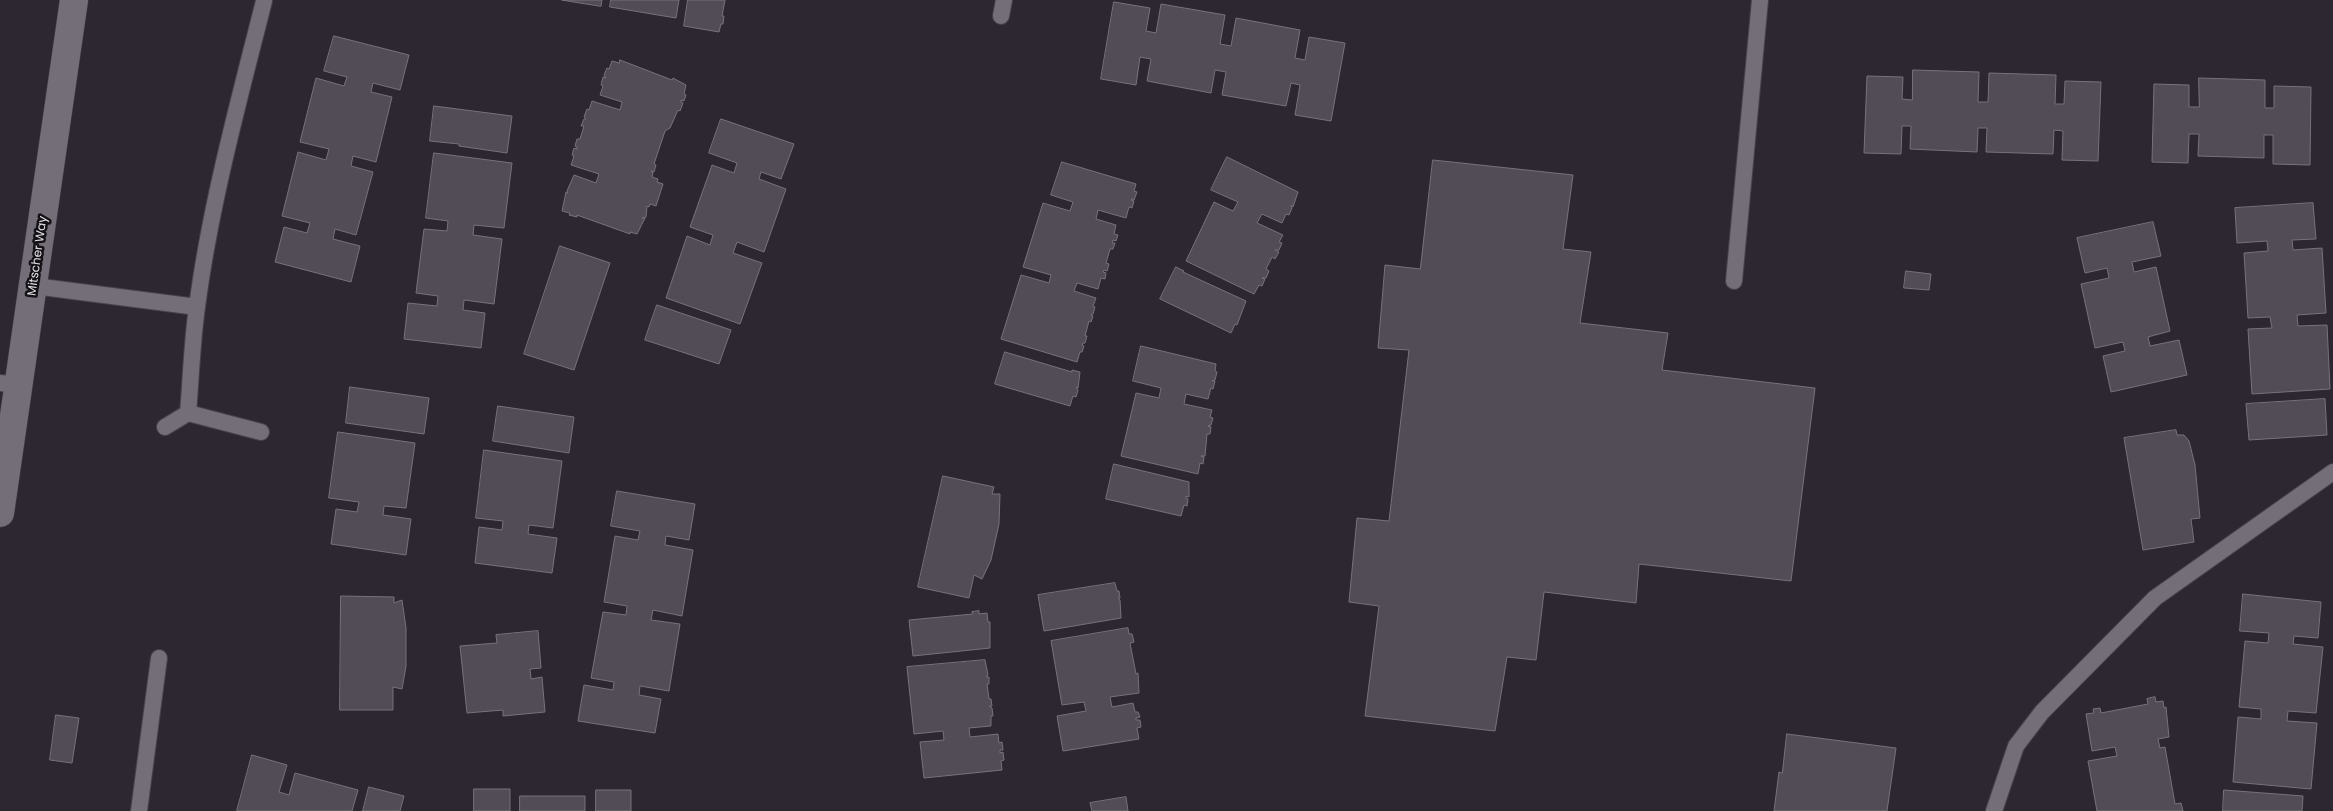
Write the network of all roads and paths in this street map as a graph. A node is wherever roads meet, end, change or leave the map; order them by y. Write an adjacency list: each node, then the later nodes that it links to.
1 (74, 0): 5 (main road, Mitscher Way)
2 (1760, 0): 4 (lane)
3 (264, 1): 6 (lane)
4 (1734, 281)
5 (34, 286): 6 (lane); 7 (main road, Mitscher Way)
6 (197, 306): 8 (lane)
7 (9, 384): 12 (main road, Mitscher Way)
8 (188, 413): 9 (lane); 10 (lane)
9 (166, 427)
10 (261, 432)
11 (2333, 472): 15 (lane)
12 (0, 512)
13 (159, 658): 14 (lane)
14 (140, 811)
15 (1994, 811)

